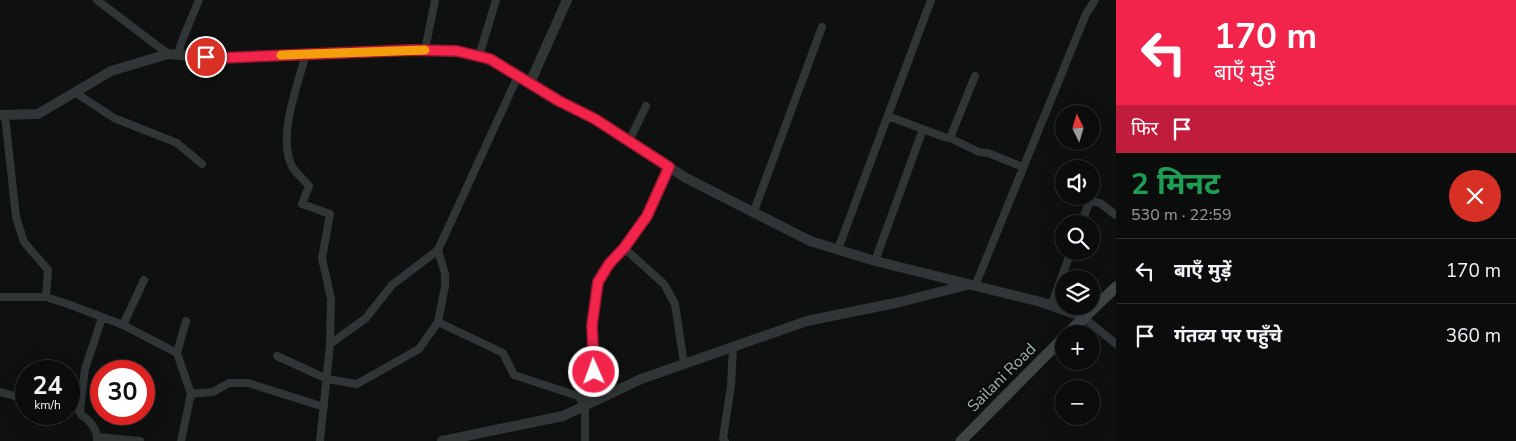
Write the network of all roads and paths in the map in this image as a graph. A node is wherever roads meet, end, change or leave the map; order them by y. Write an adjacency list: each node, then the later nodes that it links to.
1 (97, 0): 10 (street)
2 (199, 0): 10 (street)
3 (435, 0): 9 (street)
4 (496, 0): 12 (street)
5 (567, 0): 15 (street)
6 (931, 0): 19 (street)
7 (1095, 0): 25 (street)
8 (822, 27): 26 (street)
9 (425, 50): 11 (street); 12 (street)
10 (173, 54): 11 (street); 16 (street)
11 (306, 54): 46 (street)
12 (479, 56): 13 (street)
13 (518, 76): 15 (street); 30 (street)
14 (975, 76): 21 (street)
15 (530, 83): 22 (street)
16 (76, 92): 18 (street); 23 (street)
17 (646, 106): 22 (street)
18 (2, 115): 38 (street)
19 (888, 116): 20 (street); 31 (street)
20 (923, 129): 21 (street); 33 (street)
21 (950, 138): 25 (street)
22 (629, 141): 24 (street)
23 (202, 164)
24 (669, 167): 26 (street); 29 (street)
25 (1023, 167): 35 (street)
26 (754, 211): 31 (street)
27 (1085, 215): 28 (street)
28 (1116, 215)
29 (624, 248): 52 (street); 57 (street)
30 (438, 250): 43 (street); 46 (street)
31 (838, 250): 33 (street)
32 (1068, 260): 39 (street)
33 (875, 261): 35 (street)
34 (144, 280): 44 (street)
35 (971, 285): 39 (street); 49 (street)
36 (1116, 287): 40 (main road)
37 (0, 297): 38 (street)
38 (46, 297): 41 (street)
39 (1051, 306): 40 (street)
40 (1083, 317): 45 (main road); 47 (street)
41 (102, 318): 44 (street); 59 (street)
42 (186, 321): 50 (street)
43 (438, 322): 53 (street); 57 (street)
44 (123, 325): 50 (street)
45 (1075, 325)
46 (330, 344): 53 (street)
47 (1116, 344)
48 (1055, 346): 67 (main road, Sailani Road)
49 (733, 347): 52 (street); 66 (street)
50 (177, 353): 55 (street)
51 (277, 356): 53 (street)
52 (684, 364): 57 (street)
53 (327, 379): 58 (street)
54 (0, 392): 56 (street)
55 (191, 394): 58 (street); 62 (street)
56 (15, 395)
57 (586, 405): 64 (street); 65 (street)
58 (324, 407): 63 (street)
59 (80, 410): 60 (street)
60 (98, 439): 61 (street)
61 (140, 441)
62 (182, 441)
63 (320, 441)
64 (442, 441)
65 (585, 441)
66 (725, 441)
67 (961, 441)

